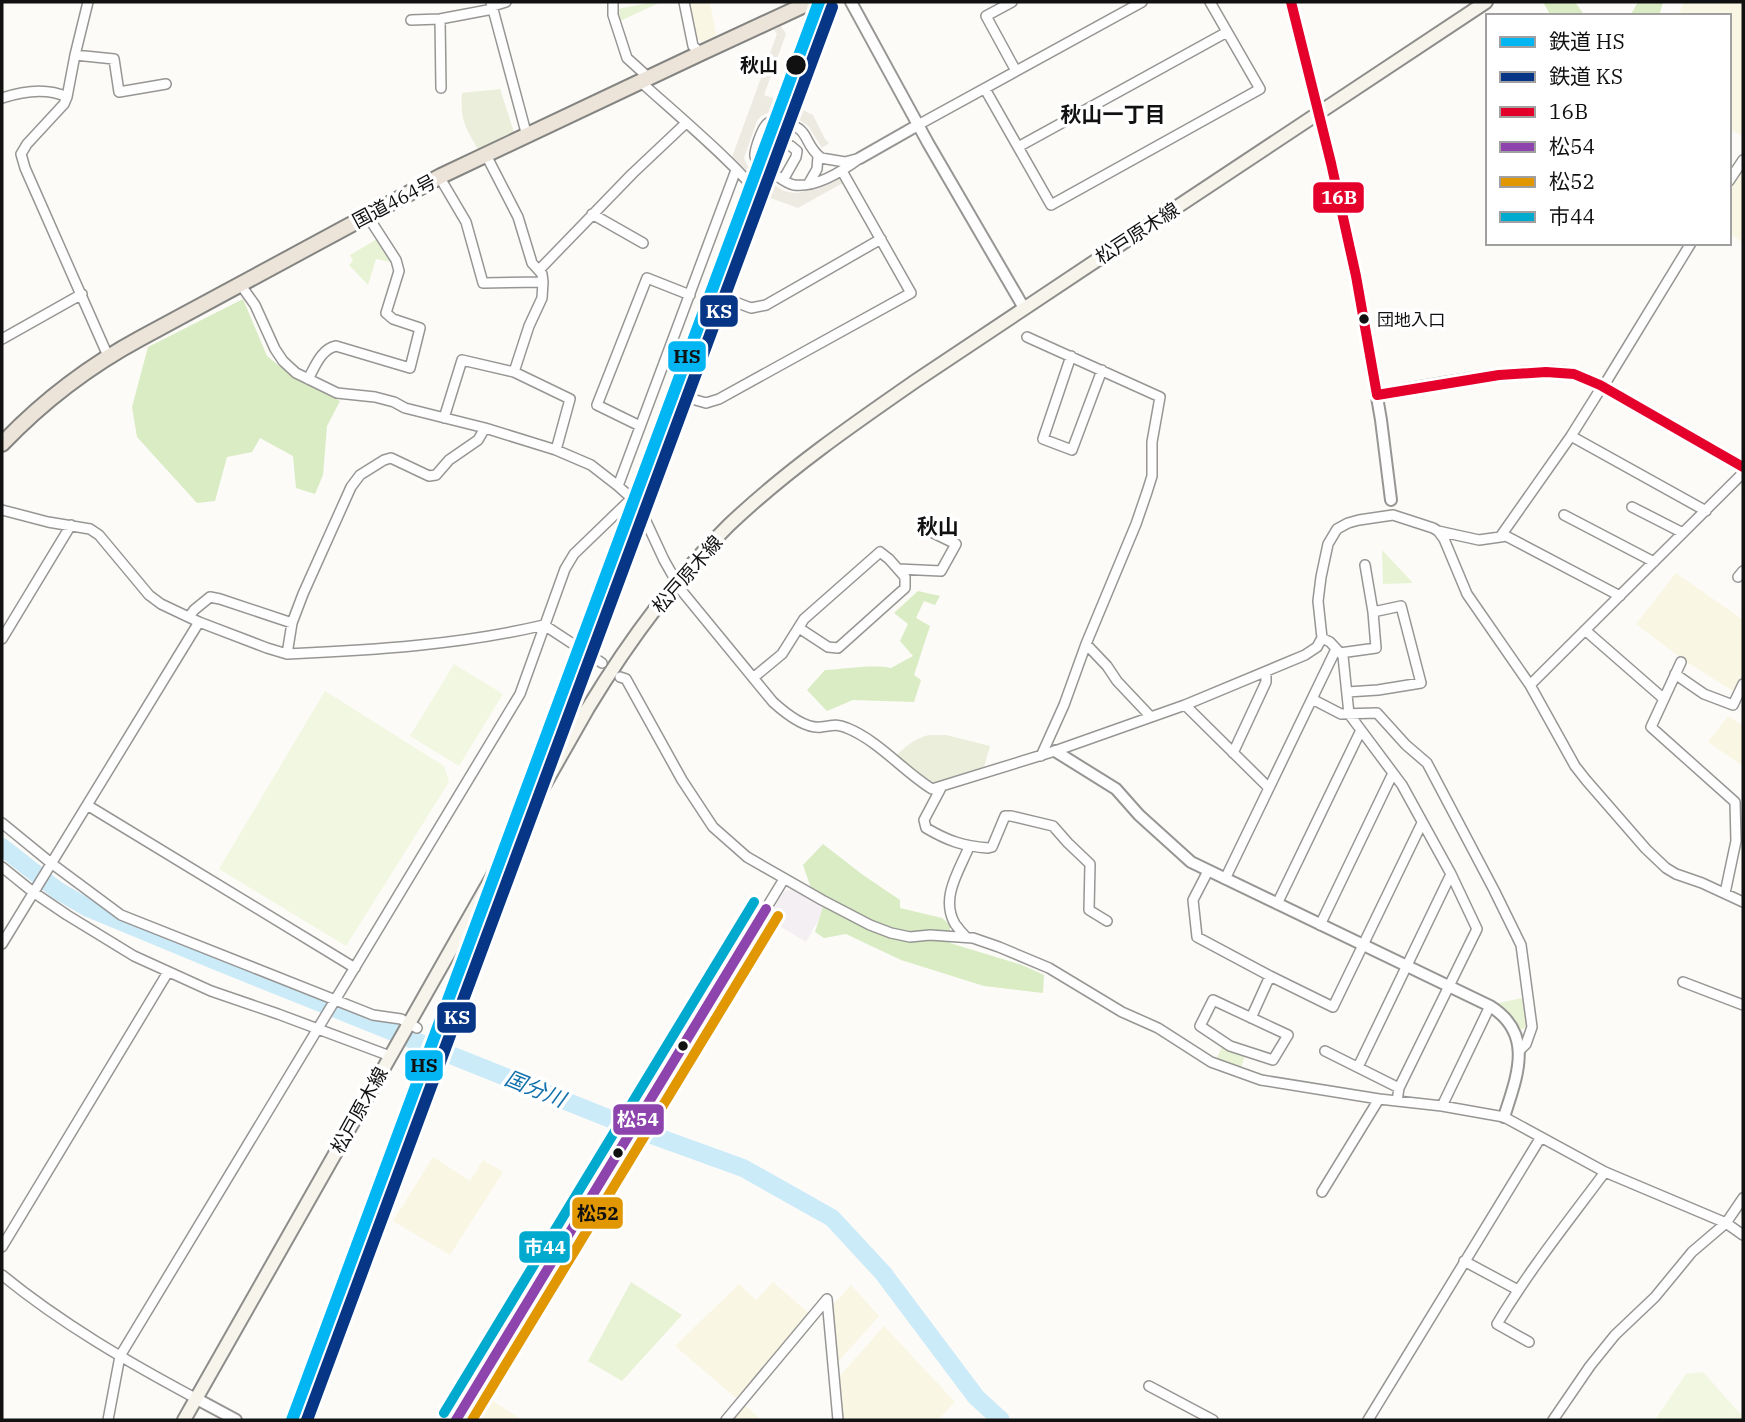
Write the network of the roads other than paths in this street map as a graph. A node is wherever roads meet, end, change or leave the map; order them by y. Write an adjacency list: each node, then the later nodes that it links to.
1 (88, 2): 17 (street)
2 (506, 2): 12 (street)
3 (613, 2): 19 (street)
4 (684, 2): 16 (street)
5 (811, 2): 16 (highway, 国道464号)
6 (851, 2): 27 (street)
7 (1012, 2): 18 (street)
8 (1142, 2): 18 (street)
9 (1210, 2): 15 (street)
10 (1292, 2): 25 (street)
11 (1486, 2): 25 (main road, 松戸原木線)
12 (492, 5): 13 (street); 28 (street)
13 (440, 19): 14 (street); 21 (street)
14 (411, 20)
15 (1227, 32): 30 (street); 30 (street)
16 (701, 52): 19 (highway, 国道464号)
17 (75, 55): 20 (street); 23 (street)
18 (1016, 71): 22 (street)
19 (645, 80): 26 (street); 28 (highway, 国道464号)
20 (166, 83)
21 (441, 88)
22 (985, 89): 27 (street); 30 (street)
23 (67, 97): 24 (street); 49 (street)
24 (2, 98)
25 (1319, 115): 52 (main road, 松戸原木線); 61 (street)
26 (686, 123): 35 (street); 41 (street)
27 (918, 125): 33 (street); 52 (street)
28 (527, 136): 31 (highway, 国道464号)
29 (761, 136): 32 (street); 39 (street); 39 (street)
30 (1018, 147)
31 (486, 155): 37 (highway, 国道464号); 46 (street)
32 (818, 156): 33 (street); 40 (street)
33 (860, 158): 36 (street)
34 (1743, 160): 38 (street)
35 (736, 170): 50 (street); 51 (street)
36 (842, 171): 40 (street); 43 (street)
37 (441, 176): 42 (highway, 国道464号); 47 (street)
38 (1731, 178)
39 (783, 180): 40 (street)
40 (809, 183)
41 (592, 214): 44 (street); 46 (street)
42 (367, 215): 48 (highway, 国道464号); 59 (street)
43 (881, 239): 51 (street); 62 (street)
44 (643, 243)
45 (1690, 245): 60 (street)
46 (539, 270): 47 (street)
47 (543, 282): 58 (street)
48 (240, 284): 55 (highway, 国道464号); 59 (street)
49 (82, 294): 54 (street); 55 (street)
50 (690, 295): 64 (street); 64 (street)
51 (722, 297): 62 (street)
52 (1024, 308): 87 (main road, 松戸原木線)
53 (1027, 337): 56 (street)
54 (2, 339)
55 (108, 356): 67 (highway, 国道464号)
56 (1071, 356): 57 (street); 57 (street)
57 (1102, 370): 98 (street)
58 (514, 372): 63 (street); 68 (street)
59 (307, 379): 63 (street)
60 (1603, 387): 61 (street); 66 (street); 69 (street)
61 (1377, 395): 72 (street)
62 (685, 397): 73 (street)
63 (444, 418): 65 (street)
64 (640, 426): 71 (street)
65 (485, 428): 68 (street); 92 (street)
66 (1571, 436): 76 (street); 83 (street)
67 (2, 444)
68 (556, 450): 71 (street)
69 (1743, 467)
70 (1743, 473): 76 (street)
71 (618, 486): 73 (street)
72 (1391, 500): 78 (street)
73 (635, 501): 87 (street); 93 (street)
74 (1632, 507): 82 (street)
75 (2, 510): 79 (street)
76 (1706, 511): 82 (street)
77 (1564, 515): 84 (street)
78 (1398, 516): 81 (street); 96 (street)
79 (71, 526): 90 (street); 97 (street)
80 (921, 527): 86 (street)
81 (1438, 531): 83 (street); 107 (street)
82 (1683, 533): 84 (street)
83 (1500, 537): 88 (street)
84 (1654, 562): 88 (street)
85 (1365, 565): 89 (street)
86 (898, 569): 94 (street); 94 (street)
87 (677, 582): 106 (street); 151 (main road, 松戸原木線)
88 (1620, 596): 95 (street)
89 (1373, 611): 99 (street); 109 (street)
90 (189, 617): 91 (street); 92 (street)
91 (199, 622): 100 (street); 122 (street)
92 (292, 623): 100 (street)
93 (544, 625): 100 (street); 102 (street); 142 (street)
94 (799, 628): 106 (street)
95 (1585, 630): 107 (street); 111 (street)
96 (1322, 638): 99 (street); 103 (street)
97 (2, 639)
98 (1086, 644): 114 (street); 118 (street)
99 (1338, 651): 109 (street); 110 (street)
100 (287, 654)
101 (1681, 662): 104 (street)
102 (602, 663)
103 (1266, 672): 112 (street); 117 (street)
104 (1675, 674): 108 (street); 111 (street)
105 (620, 677): 131 (street)
106 (753, 678): 120 (street)
107 (1530, 685): 133 (street)
108 (1742, 691)
109 (1347, 692): 113 (street)
110 (1312, 699): 113 (street); 121 (street)
111 (1664, 699): 133 (street)
112 (1185, 705): 114 (street); 117 (street)
113 (1349, 714): 115 (street); 154 (street)
114 (1151, 717): 116 (street)
115 (1361, 730): 119 (street); 135 (street)
116 (1055, 751): 118 (street); 128 (street)
117 (1233, 753): 121 (street)
118 (1041, 756): 120 (street)
119 (1393, 773): 124 (street); 137 (street)
120 (942, 786): 125 (street)
121 (1269, 788): 130 (street)
122 (87, 805): 126 (street); 142 (street)
123 (2, 823): 126 (street)
124 (1422, 823): 129 (street); 140 (street)
125 (969, 847): 136 (street); 138 (street)
126 (49, 866): 132 (street); 147 (street)
127 (2, 867): 132 (street)
128 (1208, 871): 130 (street); 144 (street)
129 (1451, 874): 141 (street); 146 (street)
130 (1225, 878): 135 (street)
131 (784, 879): 138 (street); 179 (street)
132 (35, 890): 139 (street); 143 (street)
133 (1725, 893): 134 (street)
134 (1743, 902)
135 (1277, 904): 137 (street)
136 (1108, 921)
137 (1320, 925): 140 (street)
138 (966, 937): 158 (street)
139 (2, 944)
140 (1363, 946): 141 (street); 144 (street)
141 (1407, 966): 146 (street); 156 (street)
142 (355, 968): 147 (street)
143 (168, 972): 152 (street); 168 (street)
144 (1270, 976): 150 (street)
145 (1683, 982): 148 (street)
146 (1449, 986): 149 (street); 157 (street)
147 (336, 999): 151 (street); 152 (street)
148 (1743, 1005)
149 (1490, 1006): 154 (street); 160 (street)
150 (1251, 1018): 150 (street)
151 (413, 1025): 155 (main road, 松戸原木線)
152 (318, 1030): 155 (street); 173 (street)
153 (1325, 1051): 156 (street)
154 (1519, 1051): 161 (street)
155 (390, 1056): 175 (main road, 松戸原木線)
156 (1358, 1067): 157 (street)
157 (1399, 1088): 159 (street)
158 (1379, 1099): 159 (street); 164 (street)
159 (1397, 1101): 160 (street)
160 (1442, 1106): 161 (street)
161 (1504, 1117): 162 (street)
162 (1541, 1137): 163 (street); 169 (street)
163 (1605, 1172): 166 (street); 171 (street)
164 (1322, 1192)
165 (1743, 1198): 166 (street)
166 (1726, 1223): 167 (street); 184 (street)
167 (1743, 1235)
168 (2, 1247)
169 (1464, 1261): 171 (street); 183 (street)
170 (2, 1275): 173 (street)
171 (1518, 1290): 172 (street)
172 (1529, 1342)
173 (120, 1356): 175 (street); 176 (street)
174 (1149, 1385): 182 (street)
175 (197, 1398): 177 (main road, 松戸原木線); 178 (street)
176 (108, 1420)
177 (184, 1420)
178 (236, 1420)
179 (456, 1420)
180 (726, 1420): 181 (street)
181 (838, 1420)
182 (1213, 1420)
183 (1368, 1420)
184 (1553, 1420)

